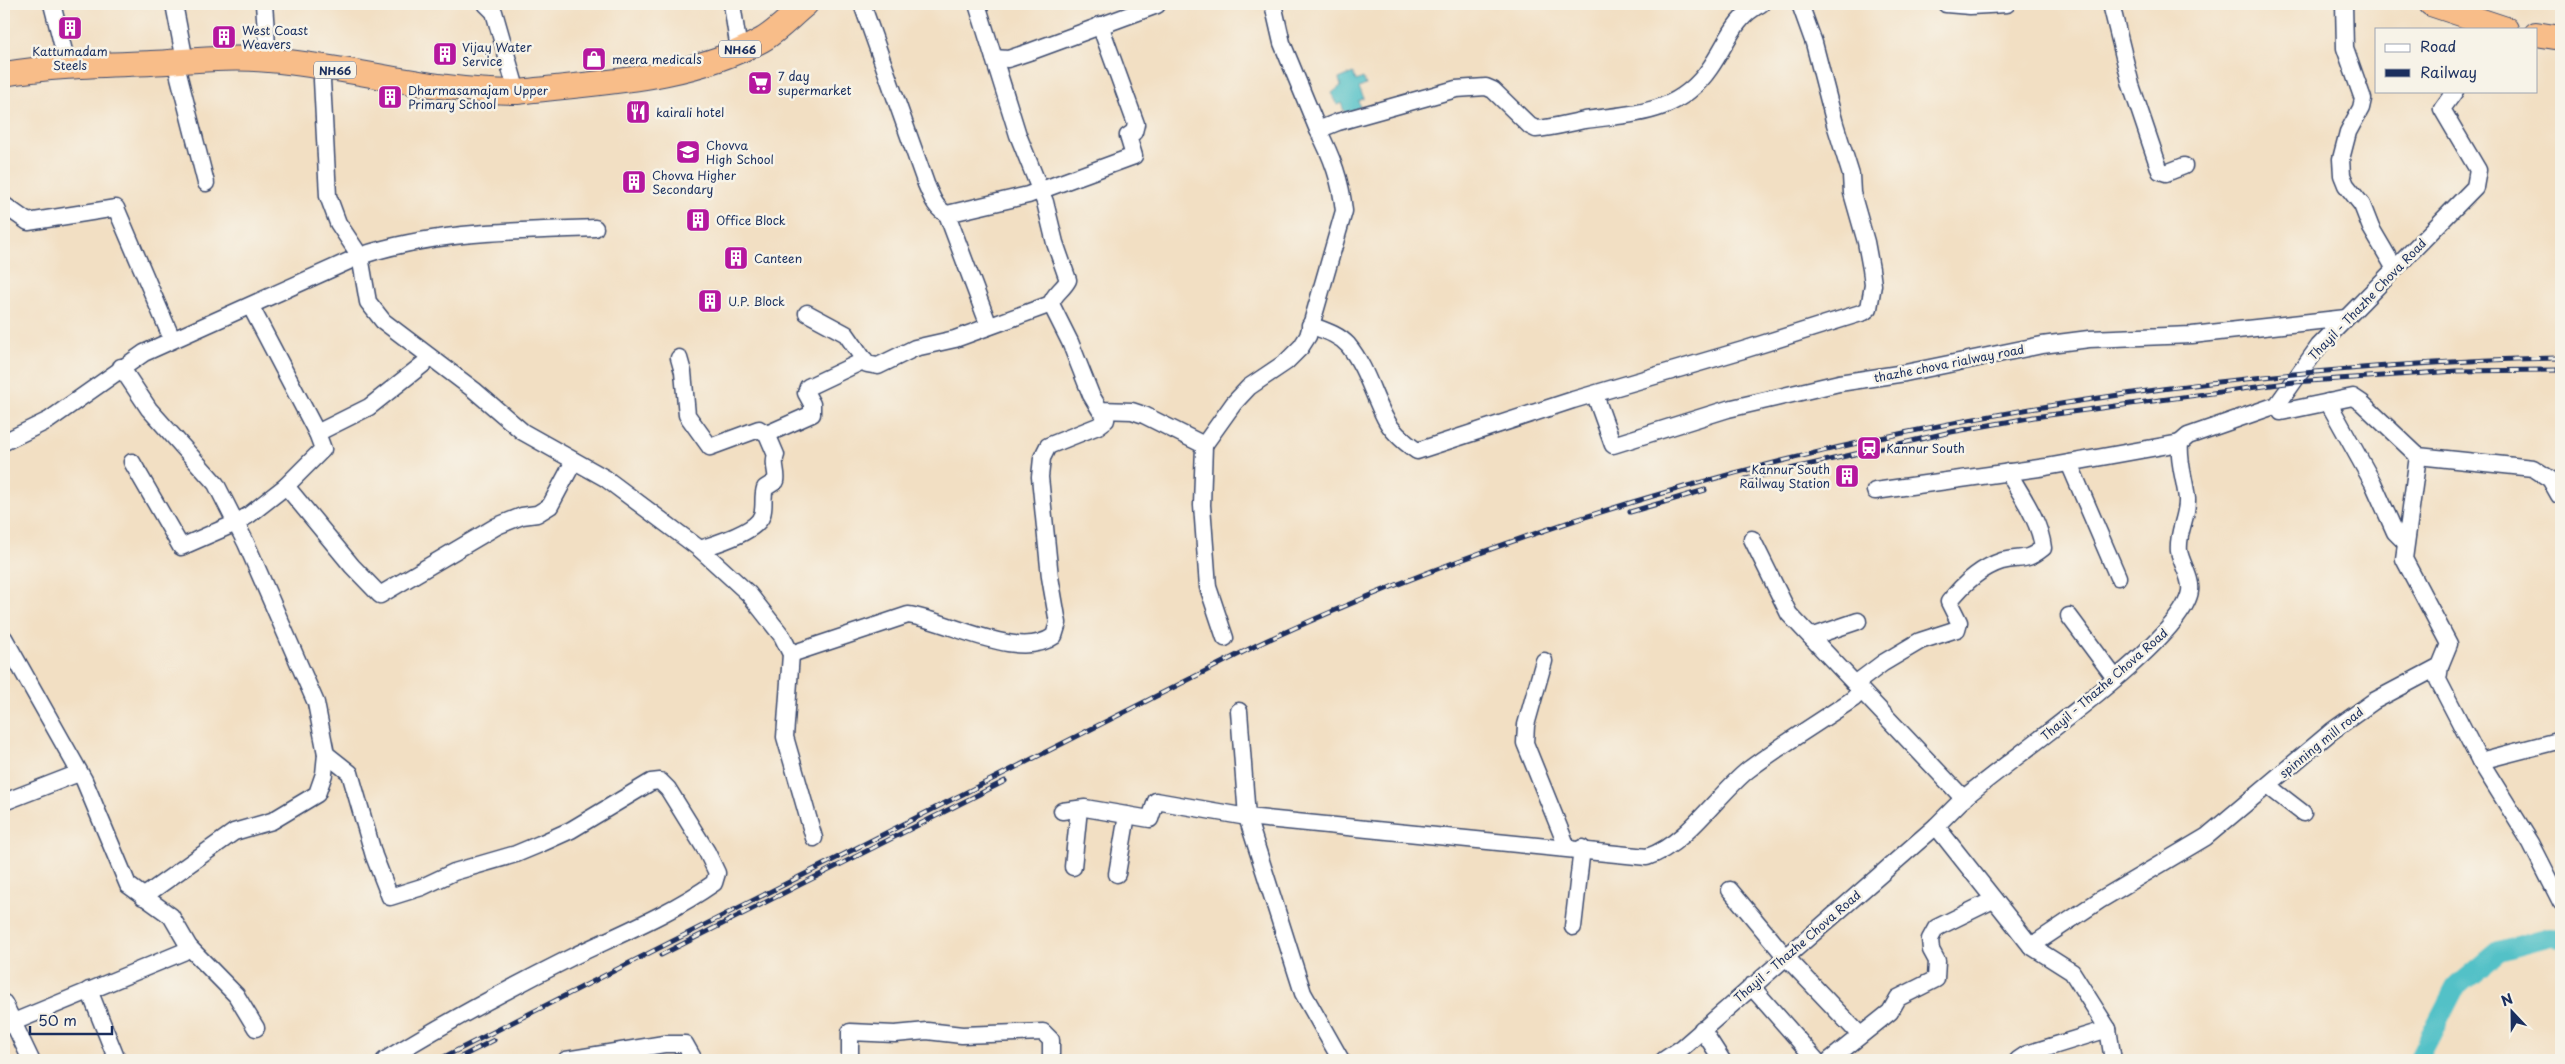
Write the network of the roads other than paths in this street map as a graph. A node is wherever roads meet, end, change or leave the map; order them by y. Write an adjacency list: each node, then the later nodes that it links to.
1 (52, 4): 25 (street)
2 (174, 4): 26 (street)
3 (264, 4): 24 (street)
4 (486, 4): 31 (street)
5 (732, 4): 22 (street)
6 (806, 4): 22 (highway, NH66)
7 (862, 4): 38 (street)
8 (976, 4): 23 (street)
9 (1272, 4): 33 (street)
10 (1762, 4): 33 (street)
11 (1800, 4): 53 (street)
12 (1946, 4): 13 (street)
13 (2007, 4)
14 (2111, 4): 34 (street)
15 (2344, 4): 41 (street)
16 (2431, 4): 19 (highway)
17 (1157, 5): 18 (street)
18 (1100, 25): 23 (street); 36 (street)
19 (2502, 28)
20 (2538, 34): 21 (highway)
21 (2561, 38)
22 (739, 50): 29 (highway, NH66)
23 (994, 58): 36 (street)
24 (268, 59): 26 (highway, NH66); 28 (highway, NH66)
25 (68, 67): 26 (highway, NH66); 27 (highway, NH66)
26 (181, 67): 28 (highway, NH66); 30 (highway, NH66); 35 (street)
27 (4, 74)
28 (322, 74): 29 (highway, NH66); 31 (highway, NH66); 40 (street)
29 (664, 75): 31 (highway, NH66)
30 (4, 88)
31 (517, 92)
32 (2454, 92): 41 (street, Thayil - Thazhe Chova Road)
33 (1318, 130): 46 (street)
34 (2184, 166)
35 (206, 182)
36 (1039, 191): 38 (street); 42 (street)
37 (4, 205): 48 (street)
38 (947, 214): 47 (street)
39 (595, 228): 40 (street)
40 (360, 256): 43 (street); 49 (street)
41 (2395, 269): 45 (street, Thayil - Thazhe Chova Road)
42 (1051, 304): 47 (street); 56 (street)
43 (251, 307): 48 (street); 57 (street)
44 (807, 314): 51 (street)
45 (2346, 318): 53 (street, thazhe chova rialway road); 55 (street, Thayil - Thazhe Chova Road)
46 (1310, 325): 53 (street); 61 (street)
47 (989, 326): 51 (street)
48 (172, 339): 52 (street)
49 (431, 358): 57 (street); 63 (street)
50 (679, 358): 58 (street)
51 (864, 360): 58 (street)
52 (121, 367): 59 (street); 70 (street)
53 (1595, 395)
54 (2328, 402): 55 (street); 62 (street); 71 (street)
55 (2277, 404): 60 (street)
56 (1107, 411): 61 (street); 80 (street)
57 (317, 433): 67 (street)
58 (768, 434): 73 (street)
59 (4, 442)
60 (2180, 443): 65 (street); 83 (street, Thayil - Thazhe Chova Road)
61 (1204, 445): 79 (street)
62 (2418, 456): 69 (street); 71 (street)
63 (574, 461): 67 (street); 73 (street)
64 (132, 462): 70 (street)
65 (2069, 463): 66 (street); 74 (street)
66 (2008, 472): 68 (street); 84 (street)
67 (286, 486): 70 (street)
68 (1875, 491)
69 (2561, 495)
70 (236, 523): 87 (street)
71 (2405, 537): 82 (street)
72 (1752, 539): 77 (street)
73 (700, 549): 80 (street)
74 (2118, 576)
75 (2069, 616): 83 (street)
76 (1858, 621): 77 (street)
77 (1811, 637): 84 (street)
78 (4, 638): 89 (street)
79 (1225, 638)
80 (791, 654): 99 (street)
81 (1544, 661): 100 (street)
82 (2440, 666): 88 (street); 90 (street, spinning mill road)
83 (2115, 678): 91 (street, Thayil - Thazhe Chova Road)
84 (1858, 688): 91 (street); 100 (street)
85 (1239, 711): 97 (street)
86 (2561, 740): 88 (street)
87 (326, 754): 104 (street); 121 (street)
88 (2480, 761): 106 (street)
89 (79, 773): 92 (street); 104 (street)
90 (2268, 786): 95 (street); 108 (street, spinning mill road)
91 (1964, 799): 98 (street, Thayil - Thazhe Chova Road)
92 (4, 802)
93 (1079, 809): 94 (street); 96 (street); 101 (street)
94 (1062, 811)
95 (2303, 814)
96 (1127, 815): 97 (street); 102 (street)
97 (1247, 817): 100 (street); 126 (street)
98 (1936, 826): 105 (street); 110 (street, Thayil - Thazhe Chova Road)
99 (814, 838)
100 (1574, 848): 107 (street)
101 (1073, 867)
102 (1117, 874)
103 (1730, 890): 110 (street)
104 (143, 897): 109 (street)
105 (1993, 900): 108 (street); 118 (street)
106 (2561, 902)
107 (1573, 927)
108 (2031, 946): 117 (street)
109 (189, 947): 112 (street); 115 (street)
110 (1785, 956): 111 (street, Thayil - Thazhe Chova Road); 118 (street)
111 (1751, 986): 116 (street, Thayil - Thazhe Chova Road); 129 (street)
112 (89, 990): 114 (street); 120 (street)
113 (4, 1003): 114 (street)
114 (9, 1024): 119 (street)
115 (256, 1028)
116 (1702, 1029): 127 (street, Thayil - Thazhe Chova Road); 128 (street)
117 (2108, 1029): 131 (street); 132 (street)
118 (1860, 1035): 130 (street)
119 (31, 1060)
120 (116, 1060)
121 (385, 1060)
122 (566, 1060): 123 (street)
123 (694, 1060)
124 (850, 1060): 125 (street)
125 (1052, 1060)
126 (1341, 1060)
127 (1664, 1060)
128 (1722, 1060)
129 (1816, 1060)
130 (1830, 1060)
131 (2018, 1060)
132 (2113, 1060)

